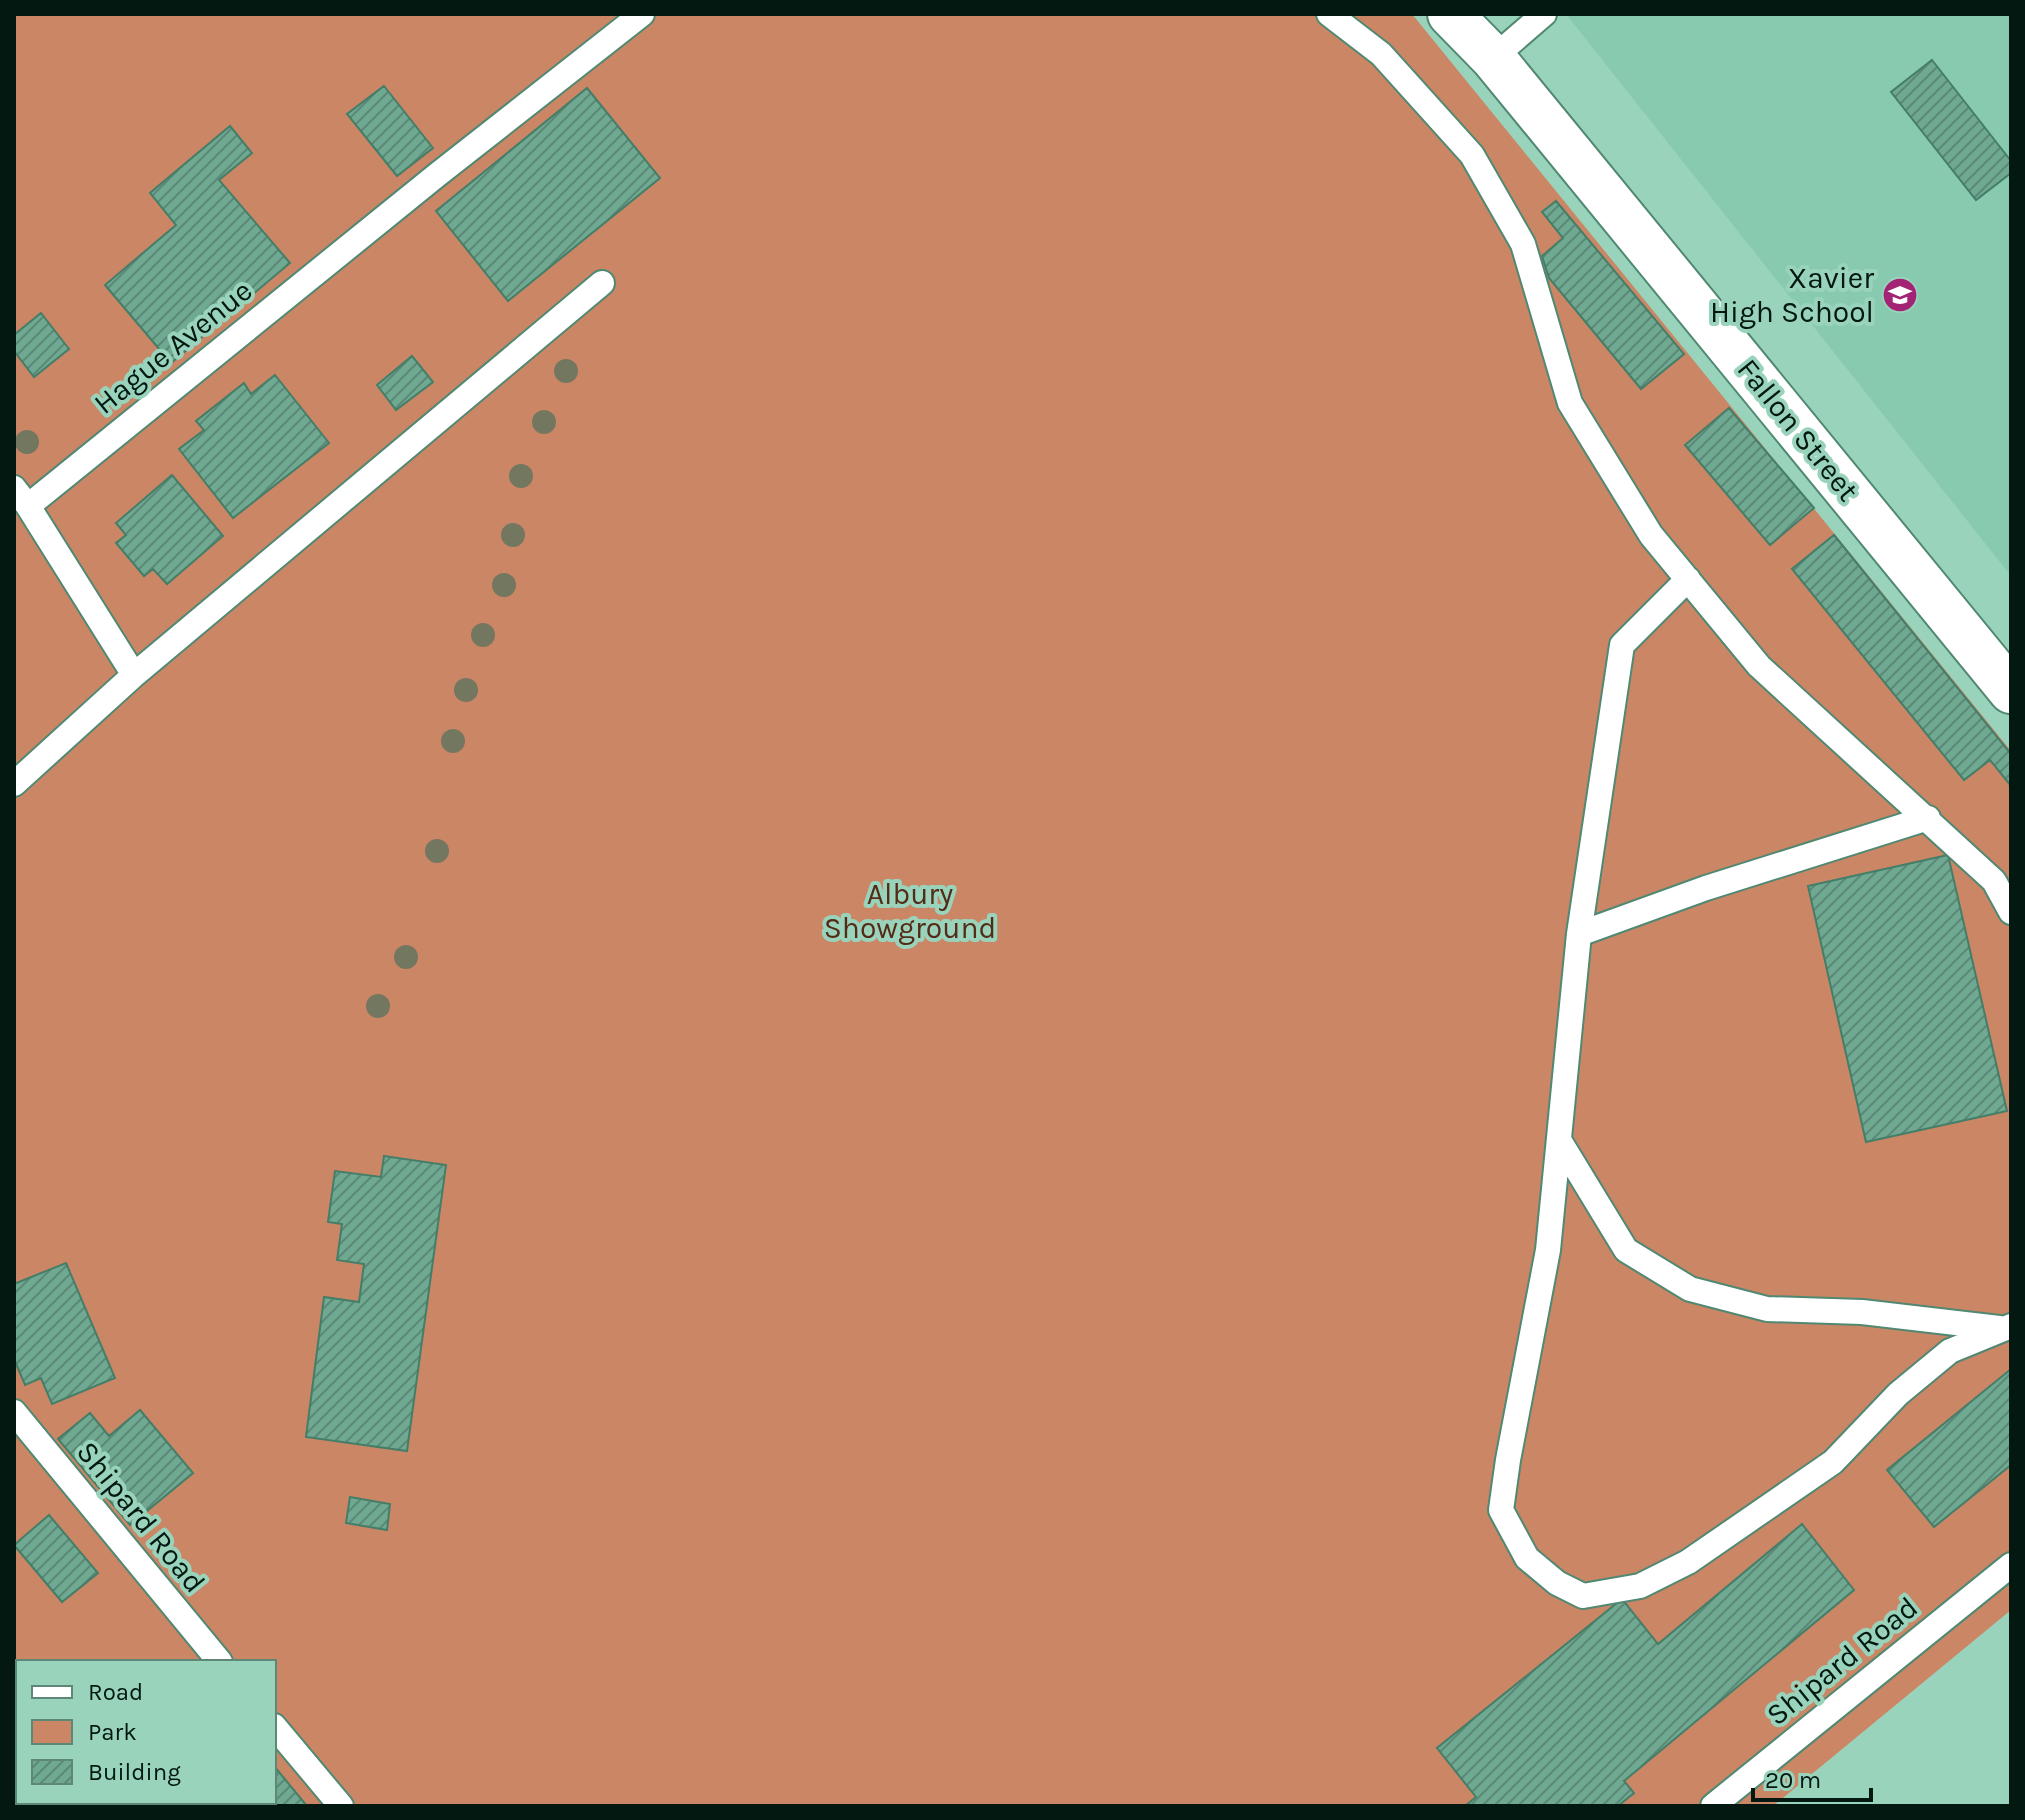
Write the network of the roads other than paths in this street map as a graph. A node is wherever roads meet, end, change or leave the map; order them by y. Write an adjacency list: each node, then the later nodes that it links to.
1 (642, 14): 8 (lane, Hague Avenue)
2 (1329, 14): 9 (lane)
3 (1450, 14): 6 (street, Fallon Street)
4 (1465, 14): 6 (street, Fallon Street)
5 (1544, 14): 6 (lane)
6 (1493, 58): 11 (street, Fallon Street)
7 (602, 283): 10 (lane)
8 (21, 497): 10 (lane, Hague Avenue)
9 (1688, 579): 13 (lane); 15 (lane)
10 (134, 675): 12 (lane)
11 (2011, 691)
12 (14, 784)
13 (1928, 818): 14 (lane); 15 (lane)
14 (2011, 912)
15 (1579, 934): 16 (lane)
16 (1559, 1140): 17 (lane); 17 (lane)
17 (2006, 1327)
18 (14, 1412): 20 (lane, Shipard Road)
19 (2011, 1565): 23 (lane, Shipard Road)
20 (218, 1660)
21 (276, 1728): 22 (lane)
22 (341, 1806)
23 (1713, 1806)

